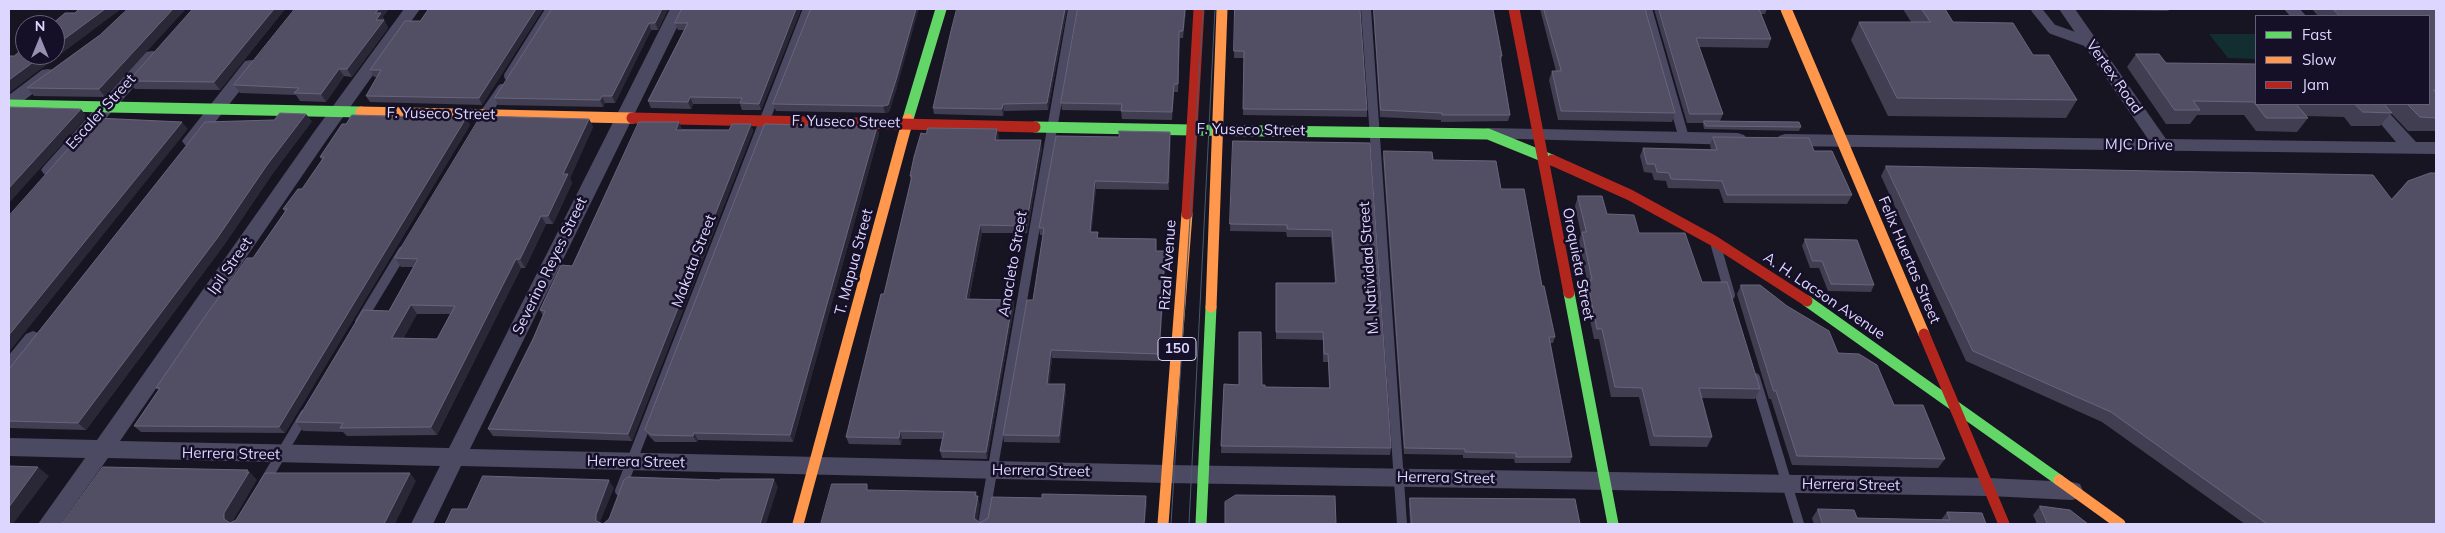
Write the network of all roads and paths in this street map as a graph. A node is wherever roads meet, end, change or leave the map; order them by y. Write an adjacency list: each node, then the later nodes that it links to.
1 (412, 9): 23 (street, Ipil Street)
2 (551, 9): 25 (lane)
3 (678, 9): 24 (street, Severino Reyes Street)
4 (808, 9): 26 (lane, Makata Street)
5 (941, 9): 27 (street, T. Mapua Street)
6 (1073, 9): 28 (lane, Anacleto Street)
7 (1199, 9): 29 (street, Rizal Avenue / 150)
8 (1222, 9): 30 (street, 150)
9 (1366, 9): 31 (lane, M. Natividad Street)
10 (1514, 9): 33 (street, Oroquieta Street)
11 (1647, 9): 34 (lane)
12 (1786, 9): 37 (street, Felix Huertas Street)
13 (2036, 9): 15 (lane)
14 (2067, 9): 15 (street, Vertex Road)
15 (2091, 43): 38 (street, Vertex Road)
16 (161, 46): 21 (street, Escaler Street)
17 (264, 48): 22 (street)
18 (60, 65): 19 (street)
19 (9, 104): 21 (street, F. Yuseco Street)
20 (2373, 105): 39 (street)
21 (105, 108): 22 (street, F. Yuseco Street); 43 (street, Escaler Street)
22 (216, 110): 23 (street, F. Yuseco Street); 42 (street)
23 (335, 112): 25 (street, F. Yuseco Street); 54 (street, Ipil Street)
24 (622, 118): 25 (street, F. Yuseco Street); 26 (street, F. Yuseco Street); 56 (street, Severino Reyes Street)
25 (482, 119)
26 (765, 121): 27 (street, F. Yuseco Street); 57 (lane, Makata Street)
27 (907, 124): 28 (street, F. Yuseco Street); 58 (street, T. Mapua Street)
28 (1053, 127): 29 (street, F. Yuseco Street); 59 (lane, Anacleto Street)
29 (1192, 130): 30 (street, F. Yuseco Street); 60 (street, Rizal Avenue / 150)
30 (1219, 130): 31 (street, F. Yuseco Street); 61 (street, 150)
31 (1375, 132): 32 (street, F. Yuseco Street); 62 (lane, M. Natividad Street)
32 (1488, 134): 33 (street, F. Yuseco Street); 41 (street, A. H. Lacson Avenue)
33 (1539, 136): 34 (street, F. Yuseco Street); 41 (street, Oroquieta Street)
34 (1684, 138): 35 (street, F. Yuseco Street)
35 (1753, 139)
36 (1772, 140): 37 (street, MJC Drive)
37 (1842, 141): 38 (street, MJC Drive); 52 (street, Felix Huertas Street)
38 (2161, 145): 39 (street, MJC Drive)
39 (2412, 148): 40 (street, MJC Drive)
40 (2436, 148)
41 (1542, 156): 44 (street, A. H. Lacson Avenue); 63 (street, Oroquieta Street)
42 (178, 157)
43 (41, 180)
44 (1714, 240): 46 (lane); 52 (street, A. H. Lacson Avenue)
45 (408, 242): 48 (lane)
46 (1734, 306)
47 (45, 324): 50 (street)
48 (357, 327)
49 (1750, 362): 64 (lane)
50 (9, 369)
51 (311, 404): 55 (lane)
52 (1955, 406): 65 (street, Felix Huertas Street); 66 (street, A. H. Lacson Avenue)
53 (9, 447): 54 (street, Herrera Street)
54 (102, 451): 55 (street, Herrera Street); 69 (street, Ipil Street)
55 (280, 455): 56 (street, Herrera Street); 67 (lane)
56 (455, 458): 57 (street, Herrera Street); 70 (street, Severino Reyes Street)
57 (632, 462): 58 (street, Herrera Street); 68 (lane, Makata Street)
58 (815, 466): 59 (street, Herrera Street); 71 (street, T. Mapua Street)
59 (992, 470): 60 (street, Herrera Street); 72 (lane, Anacleto Street)
60 (1167, 474): 61 (street, Herrera Street); 73 (street, Rizal Avenue / 150)
61 (1204, 474): 62 (street, Herrera Street); 74 (street, 150)
62 (1398, 478): 63 (street, Herrera Street); 75 (lane, M. Natividad Street)
63 (1605, 481): 64 (street, Herrera Street); 76 (street, Oroquieta Street)
64 (1787, 484): 65 (street, Herrera Street); 77 (lane)
65 (1989, 487): 66 (street, Herrera Street); 78 (street, Felix Huertas Street)
66 (2073, 491): 79 (street, A. H. Lacson Avenue)
67 (257, 493)
68 (618, 498)
69 (49, 524)
70 (422, 524)
71 (798, 524)
72 (983, 524)
73 (1163, 524)
74 (1201, 524)
75 (1402, 524)
76 (1613, 524)
77 (1799, 524)
78 (2004, 524)
79 (2120, 524)

